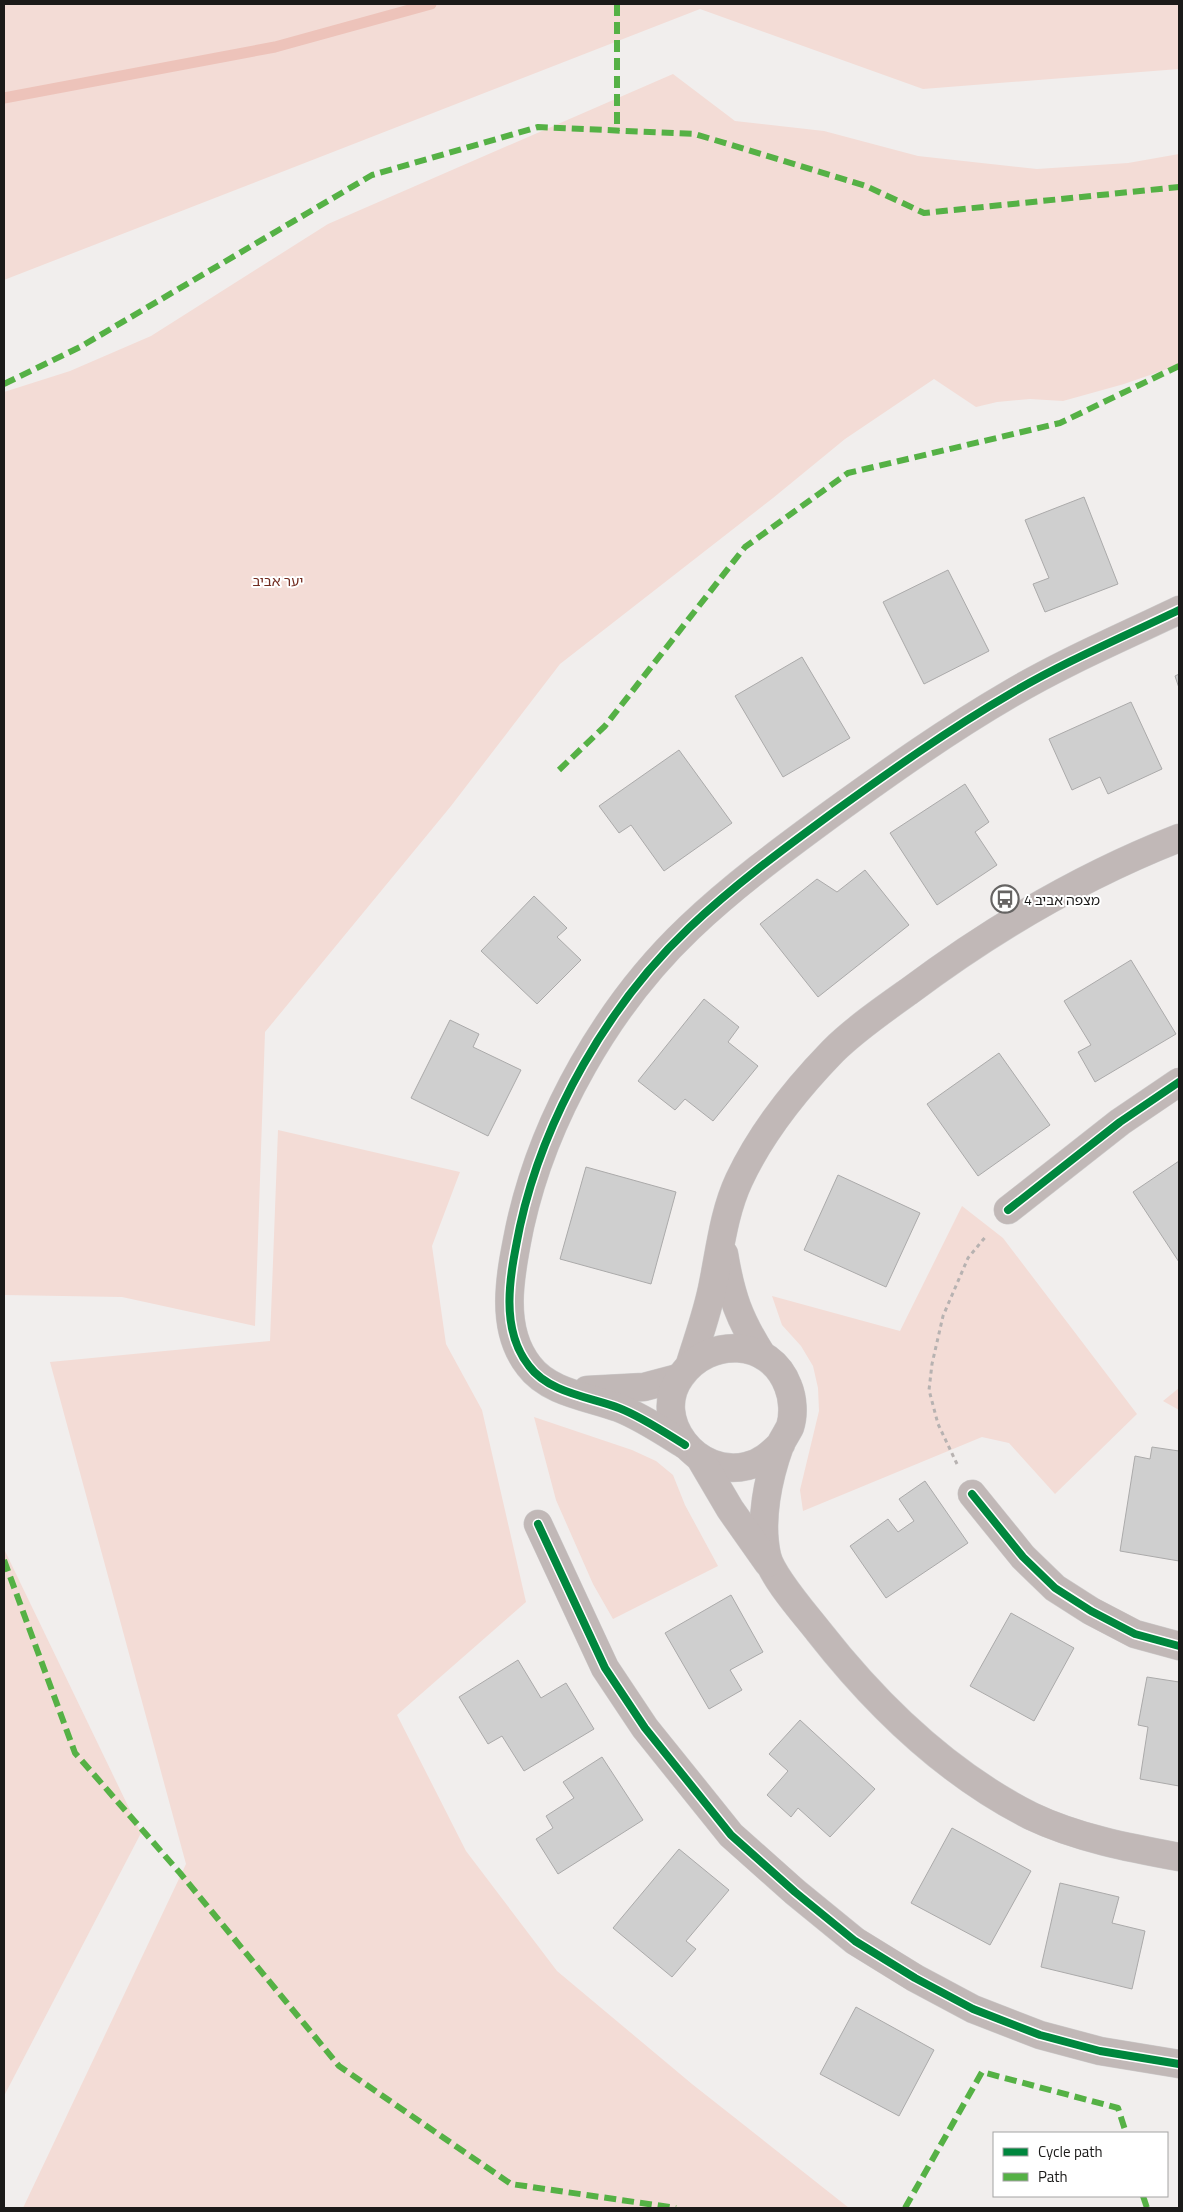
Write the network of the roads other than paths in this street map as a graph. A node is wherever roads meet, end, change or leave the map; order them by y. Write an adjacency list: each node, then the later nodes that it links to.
1 (1179, 610): 8 (street)
2 (1179, 838): 5 (street)
3 (1179, 1082): 4 (street)
4 (1008, 1210)
5 (722, 1240): 6 (street); 7 (street)
6 (762, 1355): 7 (street); 9 (street)
7 (684, 1371): 8 (street); 10 (street)
8 (565, 1390): 10 (street)
9 (781, 1444): 10 (street); 13 (street)
10 (692, 1451): 13 (street)
11 (972, 1494): 14 (street)
12 (538, 1524): 16 (street)
13 (774, 1570): 15 (street)
14 (1179, 1646)
15 (1179, 1857)
16 (1179, 2064)

